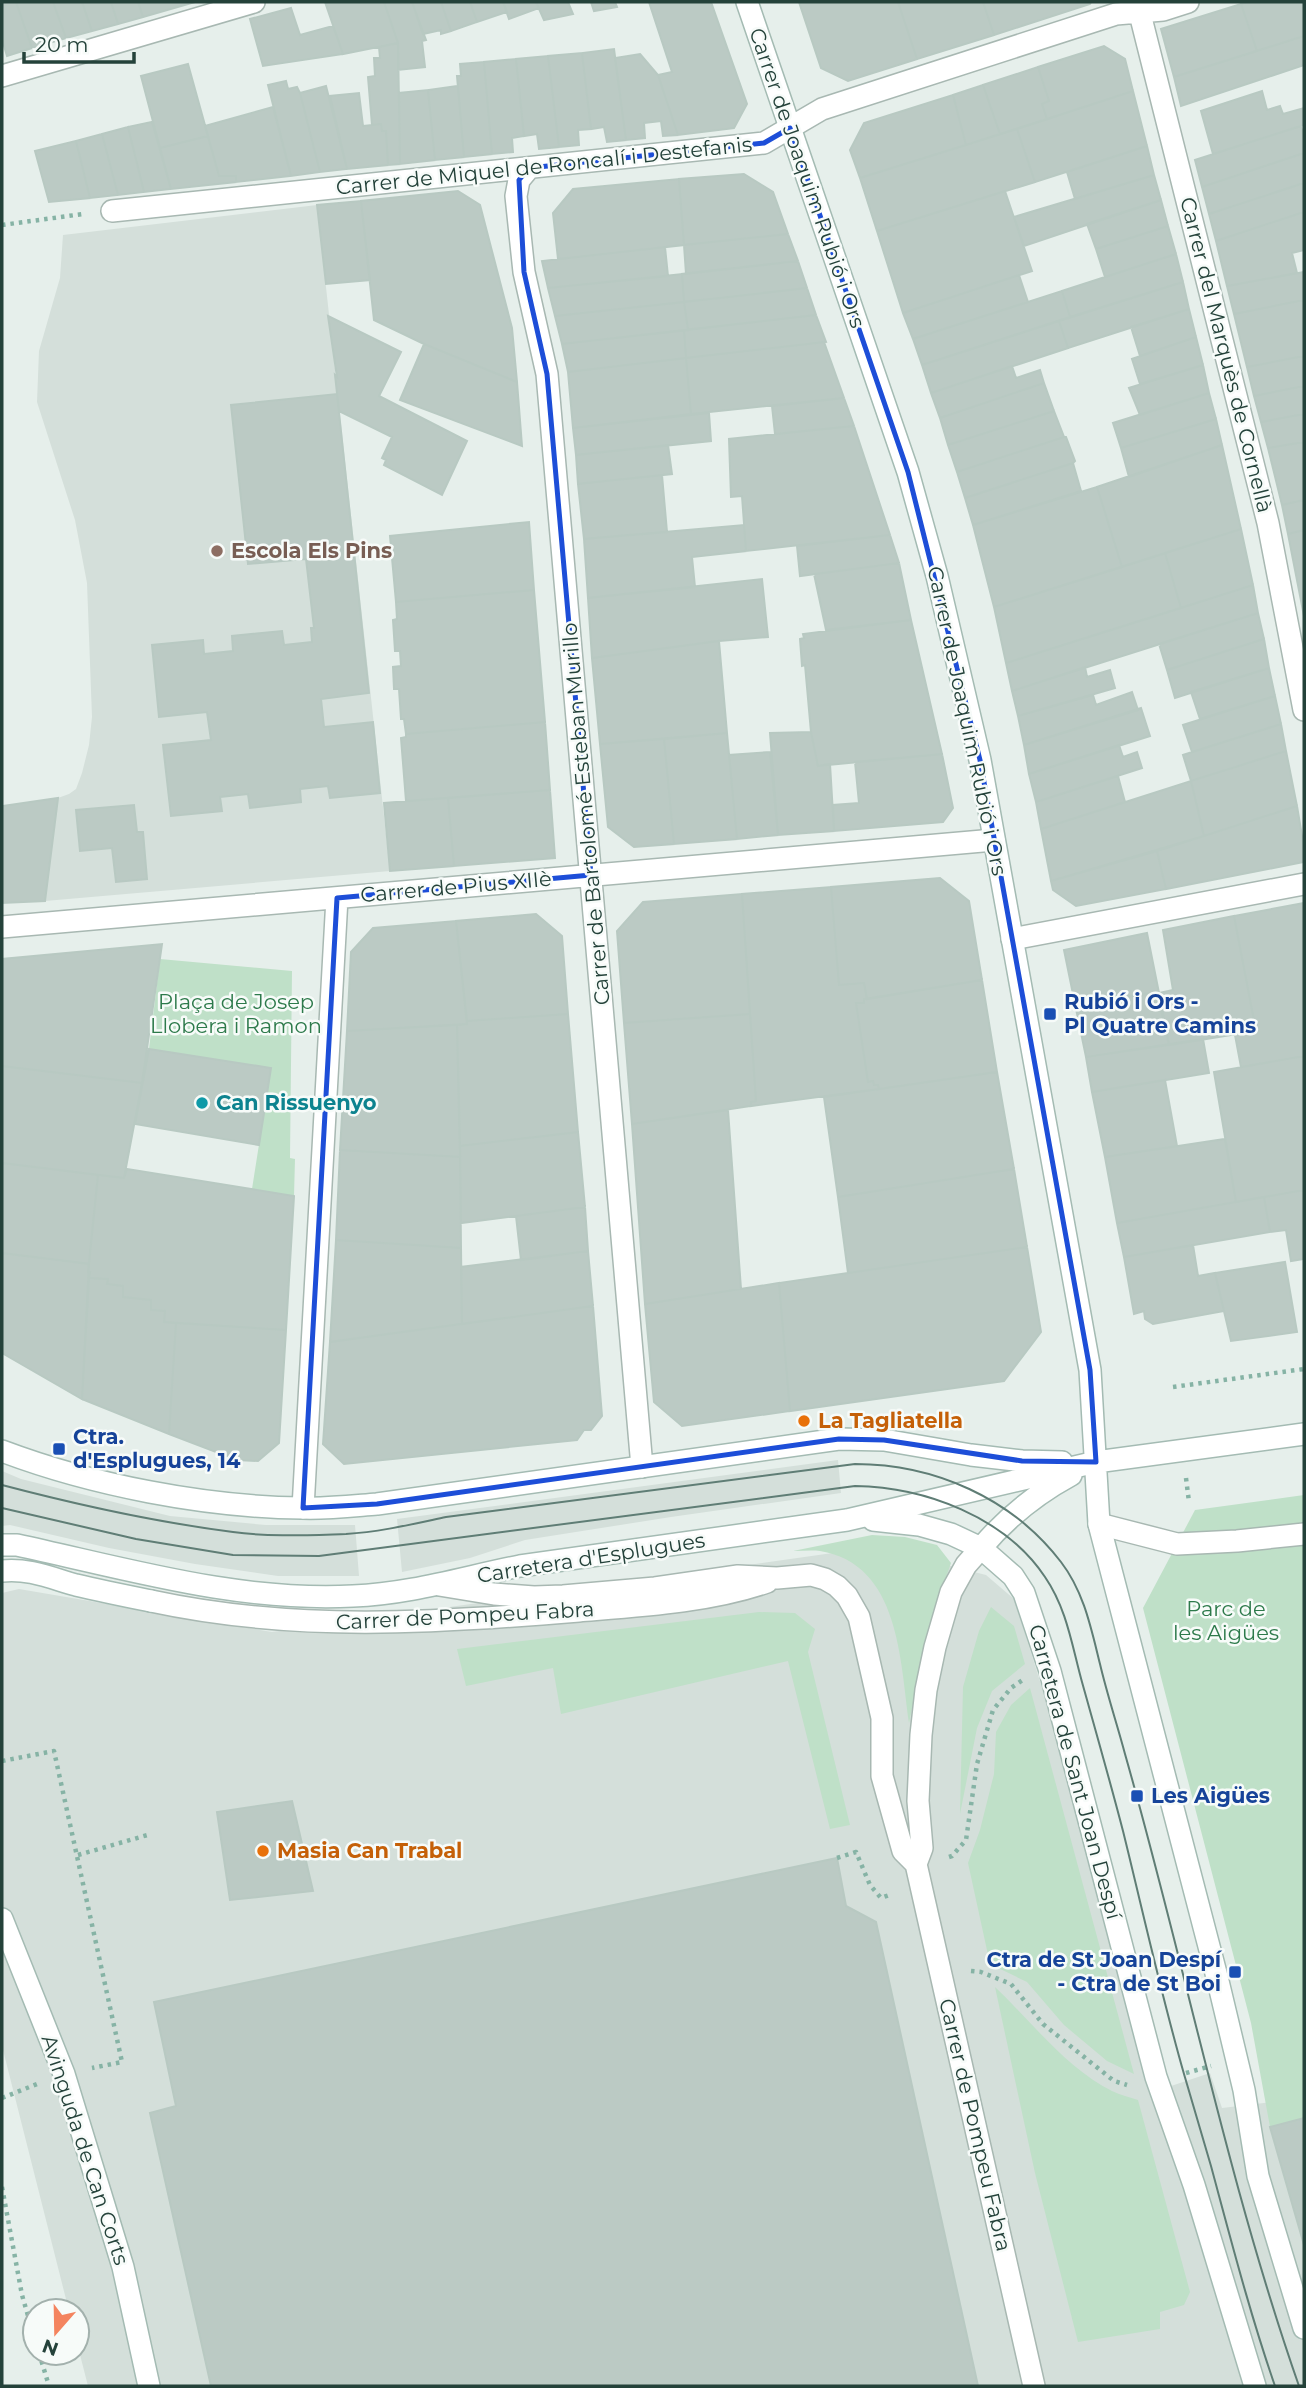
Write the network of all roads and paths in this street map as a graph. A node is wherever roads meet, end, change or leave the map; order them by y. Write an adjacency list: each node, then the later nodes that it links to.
1 (254, 2): 5 (street)
2 (747, 2): 6 (street, Carrer de Joaquim Rubió i Ors)
3 (1188, 2): 4 (street, Carrer de Miquel de Roncalí i Destefanis)
4 (1139, 7): 6 (street, Carrer de Miquel de Roncalí i Destefanis); 10 (street, Carrer del Marquès de Cornellà)
5 (2, 76)
6 (790, 128): 7 (street, Carrer de Miquel de Roncalí i Destefanis); 11 (street, Carrer de Joaquim Rubió i Ors)
7 (529, 168): 8 (street, Carrer de Miquel de Roncalí i Destefanis); 12 (street, Carrer de Bartolomé Esteban Murillo)
8 (112, 211): 9 (path)
9 (2, 225)
10 (1304, 710)
11 (994, 840): 12 (street, Carrer de Pius XIIè); 16 (street, Carrer de Joaquim Rubió i Ors)
12 (591, 876): 14 (street, Carrer de Pius XIIè); 22 (street, Carrer de Bartolomé Esteban Murillo)
13 (1304, 884): 16 (street)
14 (337, 898): 15 (street, Carrer de Pius XIIè); 23 (street)
15 (2, 928)
16 (1012, 939): 21 (street, Carrer de Joaquim Rubió i Ors)
17 (1304, 1369): 18 (path)
18 (1173, 1387)
19 (1304, 1434): 21 (street)
20 (2, 1451): 23 (street)
21 (1096, 1462): 22 (street); 24 (street, Carretera d'Esplugues); 25 (street); 28 (street)
22 (642, 1467): 23 (street)
23 (303, 1508)
24 (847, 1520): 28 (street, Carretera de Sant Joan Despí); 31 (street, Carretera d'Esplugues)
25 (1099, 1524): 26 (street); 40 (street)
26 (1304, 1534)
27 (2, 1545): 32 (street, Carretera d'Esplugues)
28 (981, 1548): 37 (street, Carrer de Pompeu Fabra); 42 (street, Carretera de Sant Joan Despí)
29 (2, 1571): 33 (street, Carrer de Pompeu Fabra)
30 (777, 1578): 31 (street, Carrer de Pompeu Fabra); 33 (street, Carrer de Pompeu Fabra); 37 (street, Carrer de Pompeu Fabra)
31 (439, 1585): 32 (street, Carretera d'Esplugues)
32 (213, 1587): 33 (street, Carrer de Pompeu Fabra)
33 (151, 1601)
34 (2, 1761): 36 (path)
35 (151, 1834): 36 (path)
36 (78, 1855): 41 (path)
37 (916, 1864): 39 (street, Carrer de Pompeu Fabra)
38 (2, 1919): 41 (street, Avinguda de Can Corts)
39 (939, 1967): 42 (path); 50 (street, Carrer de Pompeu Fabra)
40 (1237, 2058): 42 (path); 46 (street)
41 (64, 2074): 43 (path); 49 (street, Avinguda de Can Corts)
42 (1156, 2077): 51 (street, Carretera de Sant Joan Despí)
43 (2, 2098)
44 (2, 2187): 45 (path)
45 (23, 2297)
46 (1304, 2328)
47 (43, 2367): 48 (path)
48 (49, 2386)
49 (149, 2386)
50 (1034, 2386)
51 (1255, 2386)

